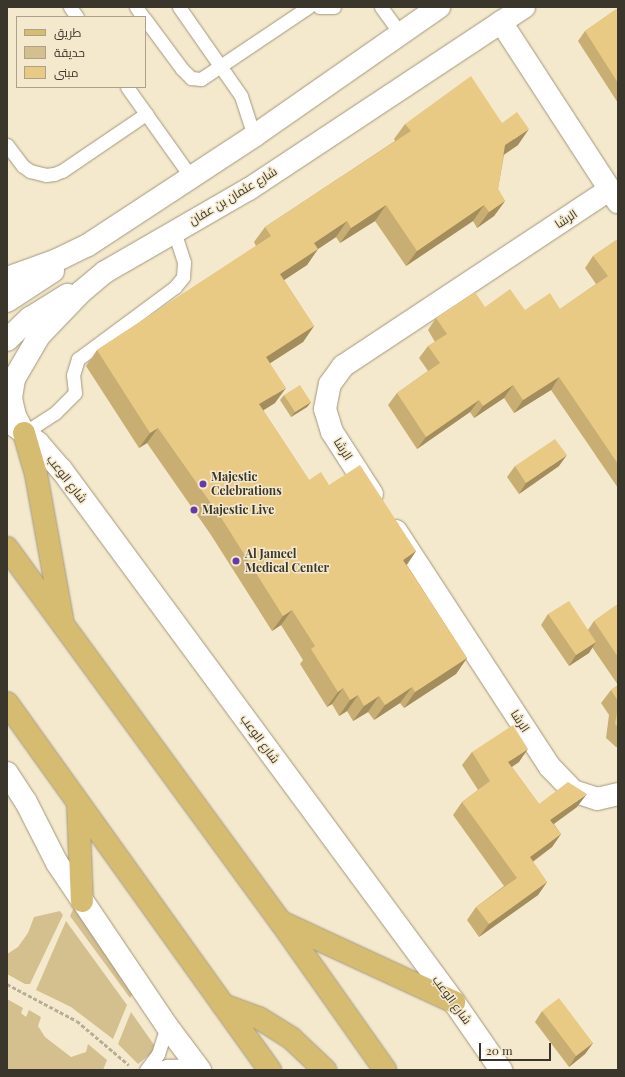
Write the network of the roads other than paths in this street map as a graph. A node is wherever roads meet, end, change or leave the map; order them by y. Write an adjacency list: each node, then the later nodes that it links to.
1 (70, 7): 10 (lane)
2 (136, 7): 11 (lane)
3 (179, 7): 15 (lane)
4 (308, 7): 15 (lane)
5 (319, 7): 6 (lane)
6 (334, 7)
7 (381, 7): 14 (lane)
8 (439, 7): 14 (street)
9 (524, 7): 13 (street, شارع عثمان بن عفان)
10 (76, 16)
11 (142, 16)
12 (146, 20): 15 (lane)
13 (501, 22): 21 (street, الرشا); 22 (street, شارع عثمان بن عفان)
14 (400, 33): 18 (street)
15 (221, 66): 18 (lane)
16 (128, 88): 17 (lane)
17 (146, 114): 19 (lane); 20 (lane)
18 (254, 136): 20 (street)
19 (7, 145)
20 (191, 177): 23 (street)
21 (614, 196): 33 (street, الرشا)
22 (174, 232): 24 (street, شارع عثمان بن عفان); 28 (lane)
23 (88, 245): 25 (street); 26 (street)
24 (105, 272): 27 (street); 28 (street, شارع عثمان بن عفان)
25 (7, 278)
26 (7, 301)
27 (7, 340)
28 (15, 426): 30 (main road); 37 (street, شارع الوعب)
29 (7, 548): 30 (main road)
30 (62, 622): 36 (main road)
31 (7, 703): 34 (main road)
32 (7, 773): 35 (street)
33 (618, 794)
34 (78, 803): 35 (main road); 38 (main road)
35 (82, 901): 39 (street)
36 (280, 921): 37 (main road); 45 (main road)
37 (454, 1002): 46 (street, شارع الوعب)
38 (223, 1005): 43 (main road); 44 (main road)
39 (167, 1026): 40 (street); 41 (lane)
40 (198, 1068): 42 (lane)
41 (146, 1070)
42 (152, 1070)
43 (270, 1070)
44 (325, 1070)
45 (385, 1070)
46 (501, 1070)

